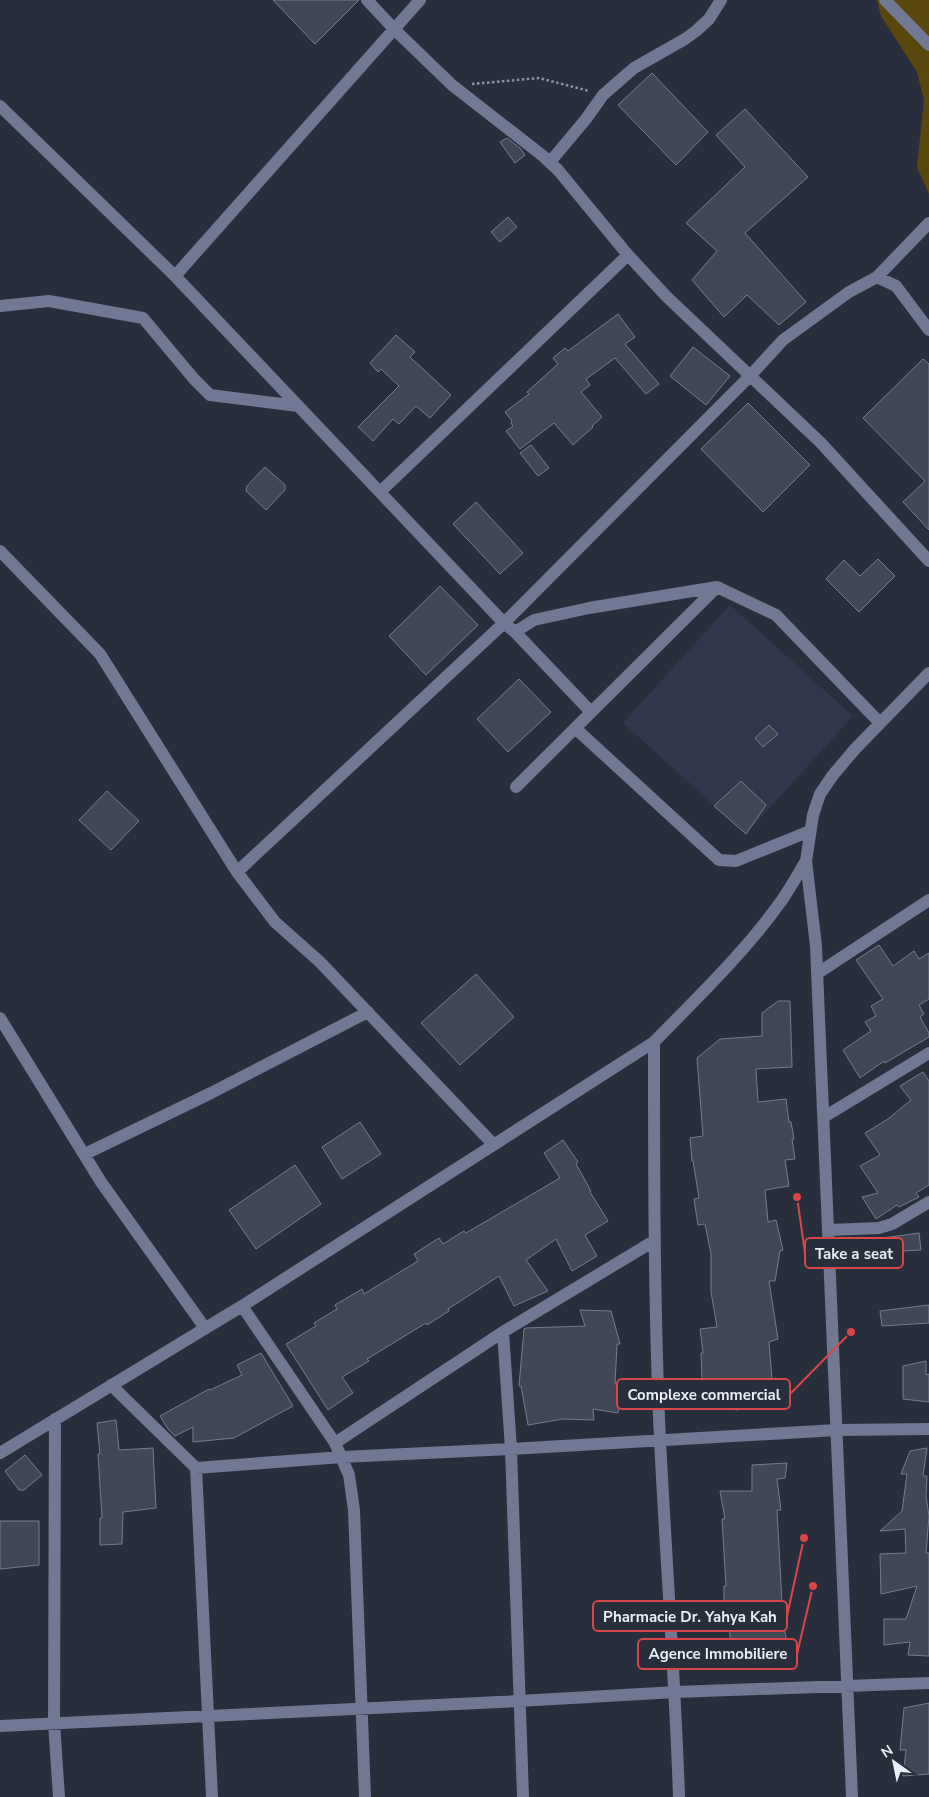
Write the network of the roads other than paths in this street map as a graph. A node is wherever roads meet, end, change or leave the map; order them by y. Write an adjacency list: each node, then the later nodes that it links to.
1 (367, 0): 5 (street)
2 (420, 0): 5 (street)
3 (722, 0): 8 (street)
4 (885, 0): 6 (street)
5 (395, 30): 8 (street); 11 (street)
6 (929, 45)
7 (0, 106): 11 (street)
8 (550, 162): 10 (street)
9 (929, 223): 12 (street)
10 (628, 255): 15 (street); 17 (street)
11 (175, 276): 16 (street)
12 (877, 277): 14 (street); 15 (street)
13 (0, 306): 16 (street)
14 (929, 330)
15 (750, 376): 19 (street); 21 (street)
16 (298, 406): 17 (street)
17 (380, 492): 21 (street)
18 (0, 551): 30 (street)
19 (929, 561)
20 (717, 587): 22 (street); 24 (street); 25 (street)
21 (504, 624): 22 (street); 30 (street)
22 (515, 632): 24 (street)
23 (929, 673): 25 (street)
24 (591, 712): 26 (street)
25 (880, 723): 28 (street)
26 (575, 728): 27 (street); 28 (street)
27 (516, 787)
28 (810, 831): 29 (street)
29 (806, 861): 32 (street); 35 (street)
30 (237, 872): 33 (street)
31 (929, 900): 32 (street)
32 (818, 974): 37 (street)
33 (368, 1012): 38 (street); 39 (street)
34 (0, 1018): 39 (street)
35 (654, 1042): 38 (street); 42 (street)
36 (929, 1053): 37 (street)
37 (824, 1117): 41 (street)
38 (494, 1144): 43 (street)
39 (85, 1154): 44 (street)
40 (929, 1202): 41 (street)
41 (829, 1230): 49 (street)
42 (654, 1241): 45 (street); 50 (street)
43 (242, 1306): 44 (street); 51 (street)
44 (204, 1328): 46 (street)
45 (504, 1332): 51 (street); 52 (street)
46 (112, 1385): 47 (street); 55 (street)
47 (55, 1420): 53 (street); 62 (street)
48 (929, 1429): 49 (street)
49 (837, 1430): 50 (street); 57 (street)
50 (660, 1440): 52 (street); 58 (street)
51 (335, 1443): 54 (street)
52 (511, 1449): 54 (street); 59 (street)
53 (0, 1453)
54 (342, 1457): 55 (street); 60 (street)
55 (196, 1468): 61 (street)
56 (929, 1683): 57 (street)
57 (848, 1686): 58 (street); 69 (street)
58 (676, 1692): 59 (street); 68 (street)
59 (519, 1702): 60 (street); 67 (street)
60 (361, 1709): 61 (street); 66 (street)
61 (207, 1716): 62 (street); 65 (street)
62 (54, 1723): 63 (street); 64 (street)
63 (0, 1726)
64 (59, 1797)
65 (212, 1797)
66 (365, 1797)
67 (523, 1797)
68 (679, 1797)
69 (852, 1797)

